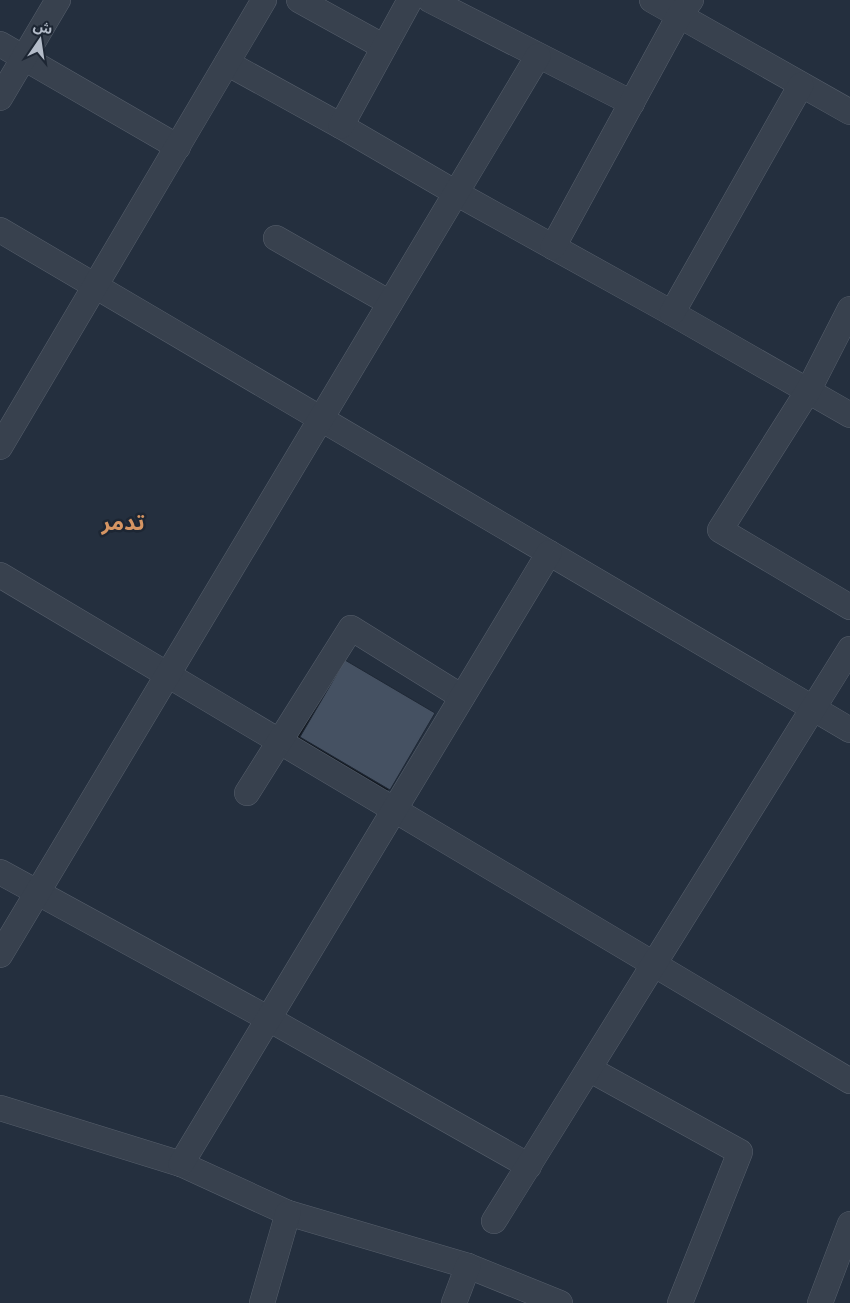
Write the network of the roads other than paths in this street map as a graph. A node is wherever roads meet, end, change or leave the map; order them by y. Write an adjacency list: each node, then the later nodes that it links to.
1 (58, 0): 11 (street)
2 (264, 0): 12 (street)
3 (300, 0): 9 (street)
4 (410, 0): 9 (street)
5 (430, 0): 10 (street)
6 (652, 0): 7 (street)
7 (685, 8): 13 (street); 15 (street)
8 (0, 44): 11 (street)
9 (384, 47): 17 (street)
10 (538, 56): 15 (street); 19 (street)
11 (24, 58): 14 (street); 18 (street)
12 (227, 63): 17 (street); 18 (street)
13 (801, 85): 16 (street); 26 (street)
14 (0, 98)
15 (632, 103): 22 (street)
16 (850, 112)
17 (342, 126): 19 (street)
18 (178, 146): 23 (street)
19 (456, 193): 22 (street); 24 (street)
20 (0, 230): 23 (street)
21 (276, 238): 24 (street)
22 (553, 247): 26 (street)
23 (95, 286): 29 (street); 30 (street)
24 (390, 303): 29 (street)
25 (850, 309): 27 (street)
26 (672, 314): 27 (street)
27 (808, 391): 28 (street); 33 (street)
28 (850, 415)
29 (321, 419): 31 (street); 35 (street)
30 (0, 448)
31 (549, 553): 36 (street); 37 (street)
32 (0, 575): 35 (street)
33 (850, 607)
34 (850, 649): 37 (street)
35 (167, 675): 39 (street); 43 (street)
36 (462, 697): 39 (street); 41 (street)
37 (813, 708): 38 (street); 45 (street)
38 (850, 730)
39 (279, 741): 40 (street); 41 (street)
40 (247, 794)
41 (394, 810): 45 (street); 46 (street)
42 (0, 872): 43 (street)
43 (37, 892): 44 (street); 46 (street)
44 (0, 954)
45 (654, 965): 47 (street); 48 (street)
46 (268, 1019): 50 (street); 51 (street)
47 (589, 1069): 51 (street); 60 (street)
48 (850, 1081)
49 (0, 1108): 50 (street)
50 (181, 1164): 52 (street)
51 (529, 1166): 53 (street)
52 (288, 1213): 55 (street); 57 (street)
53 (494, 1221)
54 (850, 1224): 56 (street)
55 (468, 1266): 58 (street); 59 (street)
56 (842, 1270): 61 (street)
57 (262, 1303)
58 (454, 1303)
59 (560, 1303)
60 (680, 1303)
61 (820, 1303)

